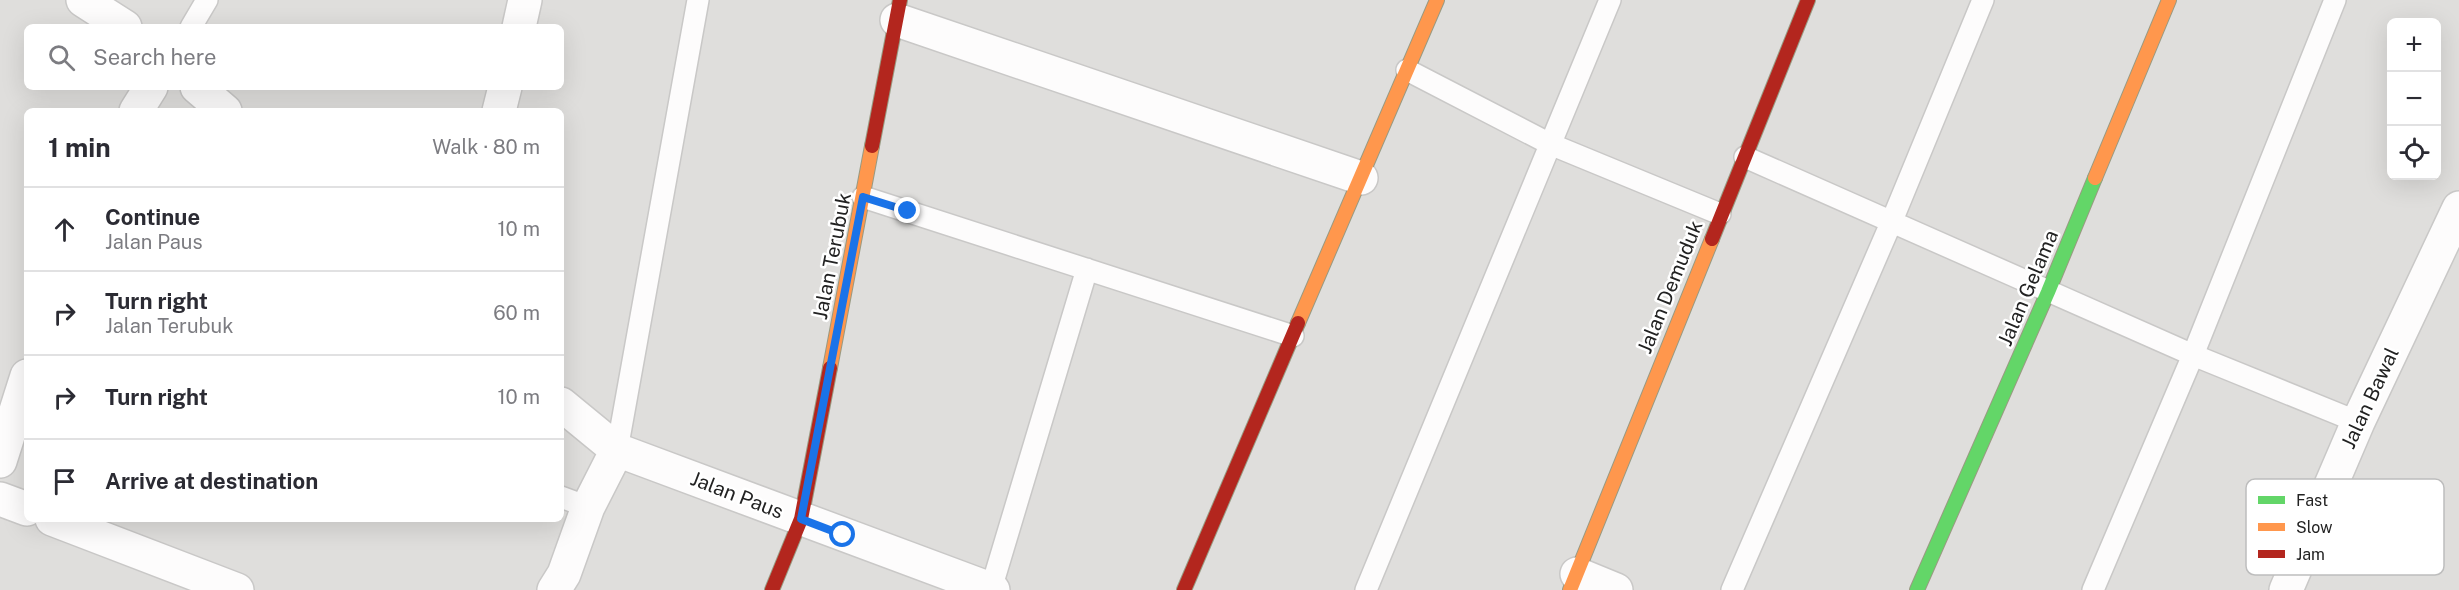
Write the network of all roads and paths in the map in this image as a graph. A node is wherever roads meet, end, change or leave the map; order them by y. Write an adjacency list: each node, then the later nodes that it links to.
1 (83, 0): 12 (street)
2 (207, 0): 13 (lane)
3 (525, 0): 14 (street)
4 (698, 0): 36 (lane)
5 (1437, 0): 15 (street)
6 (1610, 0): 22 (lane)
7 (1808, 0): 23 (street, Jalan Demuduk)
8 (1983, 0): 28 (lane)
9 (2169, 0): 30 (street, Jalan Gelama)
10 (2335, 0): 32 (lane)
11 (898, 10): 24 (street); 25 (street, Jalan Terubuk)
12 (120, 24)
13 (193, 24)
14 (520, 24)
15 (1407, 70): 22 (lane); 24 (street)
16 (149, 90): 19 (street)
17 (200, 90): 20 (street)
18 (504, 90): 21 (street)
19 (138, 108)
20 (222, 108)
21 (500, 108)
22 (1550, 144): 27 (lane); 51 (lane)
23 (1745, 157): 27 (street, Jalan Demuduk); 28 (lane)
24 (1361, 178): 31 (street)
25 (863, 197): 29 (lane); 42 (street, Jalan Terubuk)
26 (2459, 208): 35 (street, Jalan Bawal)
27 (1720, 214): 45 (street, Jalan Demuduk)
28 (1890, 223): 30 (lane); 53 (lane)
29 (1087, 269): 31 (lane); 49 (lane)
30 (2048, 292): 32 (lane); 54 (street, Jalan Gelama)
31 (1293, 336): 50 (street)
32 (2193, 355): 35 (lane); 55 (lane)
33 (24, 385): 37 (street)
34 (564, 406): 36 (street, Jalan Paus)
35 (2358, 422): 38 (street, Jalan Bawal)
36 (617, 450): 40 (street); 42 (street, Jalan Paus)
37 (0, 461)
38 (2334, 479)
39 (0, 499): 41 (street)
40 (574, 502): 47 (street)
41 (24, 508)
42 (801, 519): 48 (street, Jalan Terubuk); 49 (street, Jalan Paus)
43 (60, 522): 46 (street)
44 (2292, 575): 56 (street, Jalan Bawal)
45 (1574, 582): 52 (street)
46 (237, 590)
47 (554, 590)
48 (772, 590)
49 (992, 590)
50 (1184, 590)
51 (1366, 590)
52 (1616, 590)
53 (1732, 590)
54 (1917, 590)
55 (2093, 590)
56 (2286, 590)

